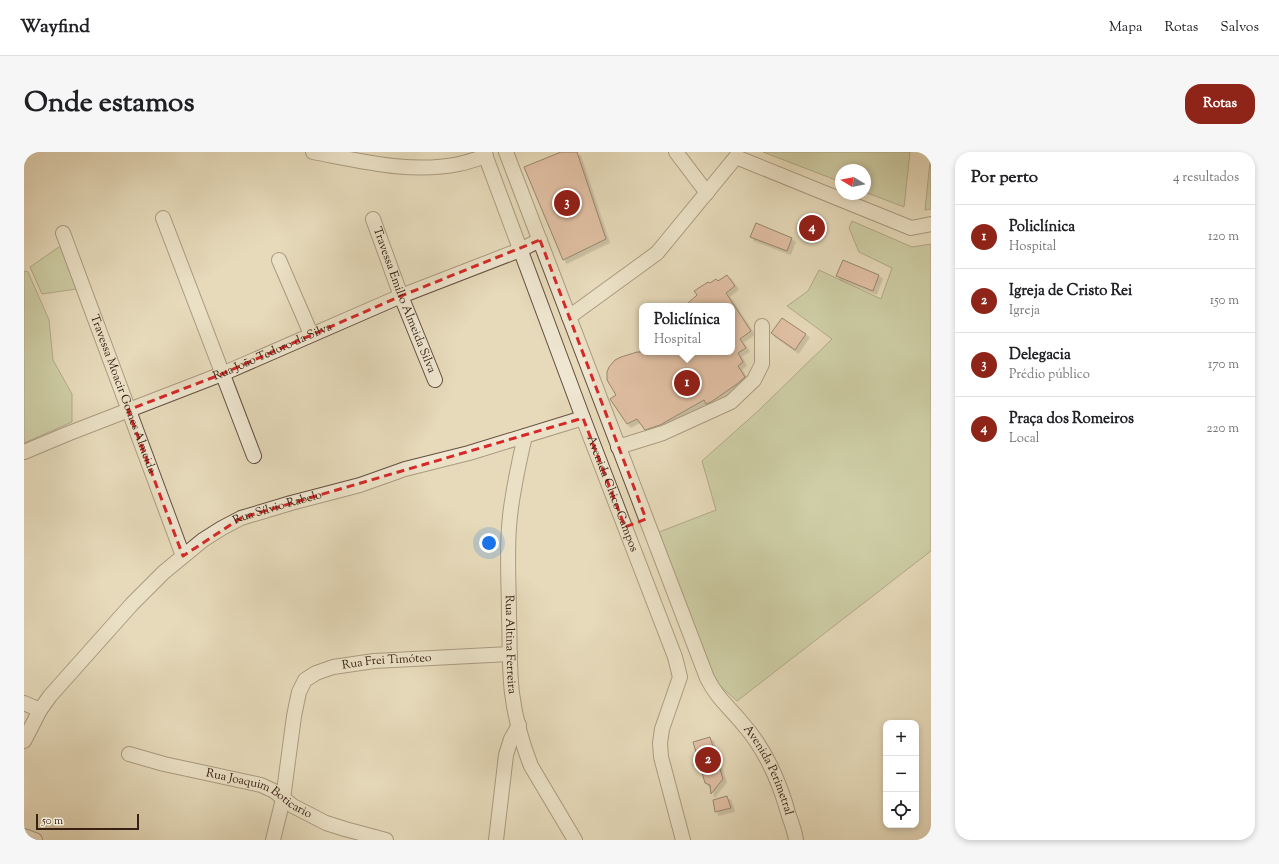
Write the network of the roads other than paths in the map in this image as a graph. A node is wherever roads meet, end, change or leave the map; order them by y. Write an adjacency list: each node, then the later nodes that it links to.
1 (313, 152): 4 (street)
2 (506, 152): 10 (street, Avenida Chico Campos)
3 (676, 152): 5 (street)
4 (485, 154): 11 (street, Avenida Chico Campos)
5 (707, 193): 8 (street); 14 (street)
6 (163, 218): 17 (street)
7 (373, 219): 13 (street, Travessa Emilio Almeida Silva)
8 (931, 224)
9 (63, 234): 19 (street, Travessa Moacir Gomes Almeida)
10 (540, 240): 11 (street, Rua João Tedoro da Silva); 14 (street, Avenida Chico Campos)
11 (520, 250): 13 (street, Rua João Tedoro da Silva); 20 (street, Avenida Chico Campos)
12 (279, 260): 16 (street)
13 (401, 296): 16 (street, Rua João Tedoro da Silva); 18 (street, Travessa Emilio Almeida Silva)
14 (569, 317): 22 (street, Avenida Chico Campos)
15 (762, 326): 22 (street)
16 (311, 334): 17 (street, Rua João Tedoro da Silva)
17 (222, 374): 19 (street, Rua João Tedoro da Silva); 24 (street)
18 (435, 380)
19 (128, 410): 23 (street, Rua João Tedoro da Silva); 27 (street, Travessa Moacir Gomes Almeida)
20 (583, 418): 21 (street, Rua Sílvio Rabelo); 26 (street, Avenida Chico Campos)
21 (525, 436): 27 (street, Rua Sílvio Rabelo); 28 (street, Rua Altina Ferreira)
22 (618, 447): 25 (street, Avenida Chico Campos)
23 (24, 452)
24 (254, 456)
25 (646, 519): 26 (street); 30 (street, Avenida Chico Campos)
26 (625, 528): 42 (street, Avenida Chico Campos)
27 (183, 556): 31 (street, Rua Sílvio Rabelo)
28 (510, 654): 32 (street, Rua Altina Ferreira); 35 (street, Rua Frei Timóteo)
29 (24, 703): 31 (street)
30 (727, 707): 43 (street, Avenida Perimetral)
31 (40, 710): 33 (street, Rua Sílvio Rabelo)
32 (518, 725): 40 (street); 41 (street, Rua Altina Ferreira)
33 (24, 741)
34 (129, 754): 35 (street, Rua Joaquim Boticario)
35 (283, 799): 38 (street, Rua Frei Timóteo); 39 (street, Rua Joaquim Boticario)
36 (24, 836): 37 (street)
37 (35, 840)
38 (273, 840)
39 (386, 840)
40 (496, 840)
41 (575, 840)
42 (683, 840)
43 (796, 840)

